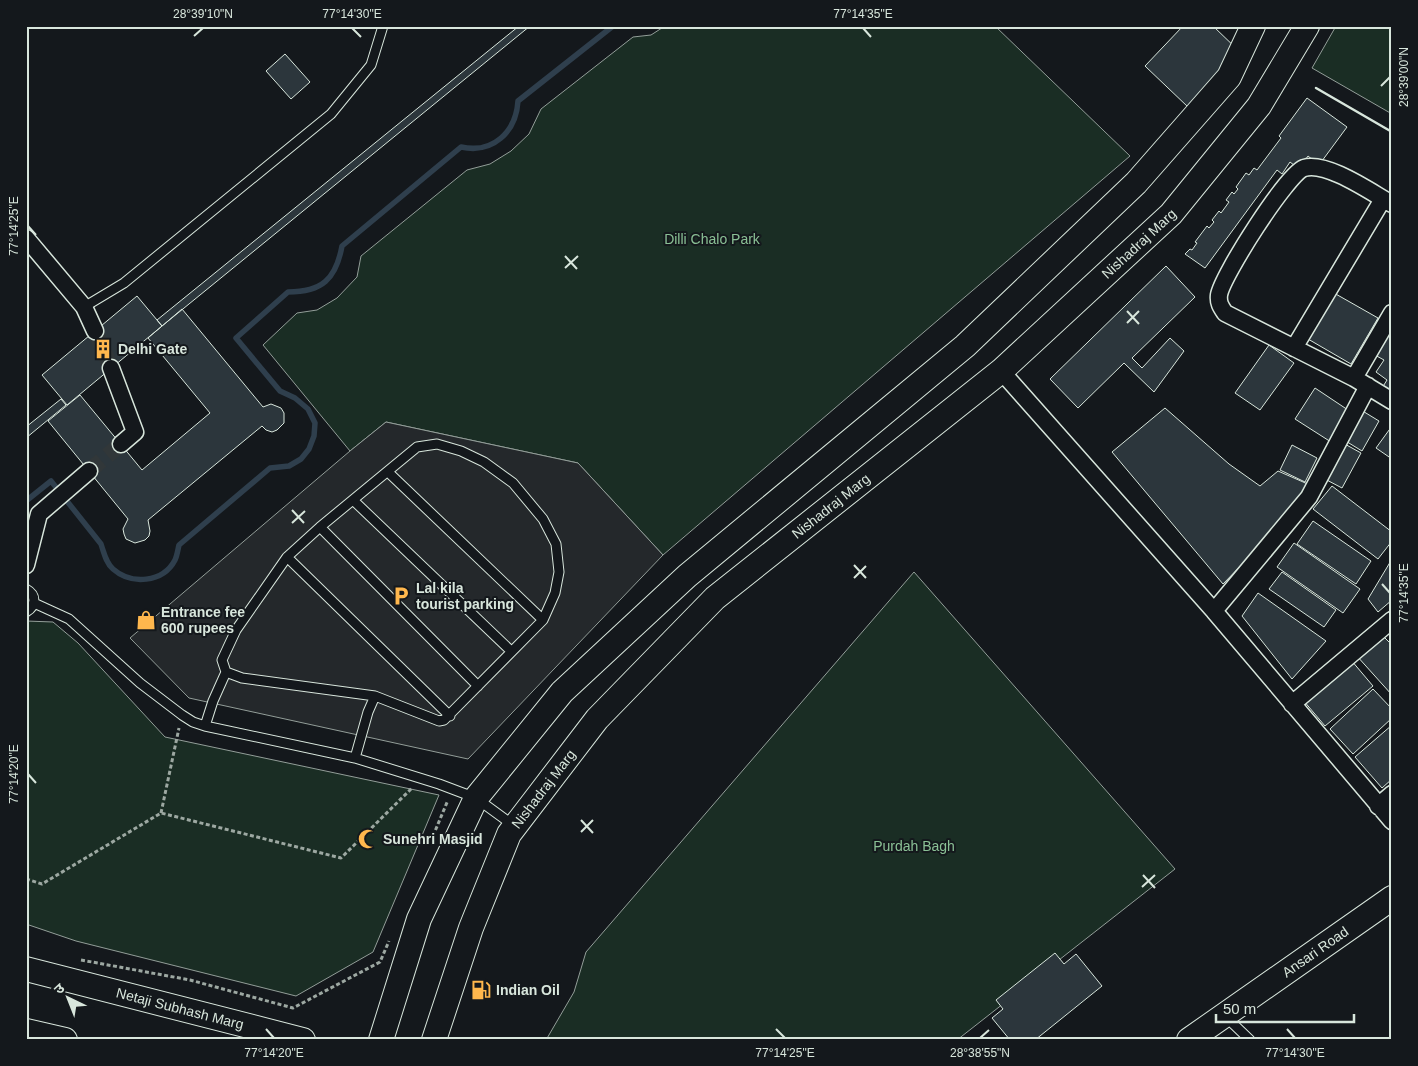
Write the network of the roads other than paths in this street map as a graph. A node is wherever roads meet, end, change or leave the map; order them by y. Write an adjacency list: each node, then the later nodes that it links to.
1 (383, 26): 6 (lane)
2 (1253, 26): 36 (main road)
3 (1307, 26): 11 (main road, Nishadraj Marg)
4 (1387, 201): 9 (street); 9 (street)
5 (26, 238): 6 (street)
6 (84, 307): 8 (street)
7 (1392, 313): 12 (street)
8 (95, 331)
9 (1294, 348): 12 (street)
10 (111, 368): 14 (street)
11 (1001, 371): 23 (street); 39 (main road, Nishadraj Marg)
12 (1361, 382): 13 (street); 23 (street)
13 (1392, 401)
14 (121, 444)
15 (89, 471): 20 (street)
16 (388, 472): 17 (lane); 25 (lane); 25 (lane)
17 (354, 500): 18 (lane); 27 (lane)
18 (320, 527): 19 (lane); 29 (lane)
19 (287, 557): 28 (lane); 32 (lane)
20 (26, 565)
21 (26, 589): 22 (lane)
22 (34, 603): 24 (lane); 33 (lane)
23 (1214, 611): 31 (street)
24 (26, 612)
25 (543, 620): 27 (lane)
26 (1392, 620): 31 (street)
27 (511, 651): 29 (lane)
28 (226, 672): 30 (lane); 33 (lane)
29 (478, 686): 32 (lane)
30 (375, 696): 32 (lane); 34 (lane)
31 (1292, 704): 37 (street)
32 (450, 716)
33 (205, 726): 34 (lane)
34 (355, 758): 36 (lane)
35 (1392, 794): 37 (street)
36 (476, 798): 39 (lane); 46 (main road)
37 (1378, 806): 38 (street)
38 (1392, 821)
39 (515, 826): 47 (main road, Nishadraj Marg)
40 (1392, 898): 42 (main road, Ansari Road)
41 (26, 969): 45 (main road, Netaji Subhash Marg)
42 (1224, 1014): 48 (main road, Ansari Road); 49 (lane)
43 (26, 1031): 44 (main road)
44 (65, 1040)
45 (303, 1040)
46 (381, 1040)
47 (434, 1040)
48 (1189, 1040)
49 (1250, 1040)

